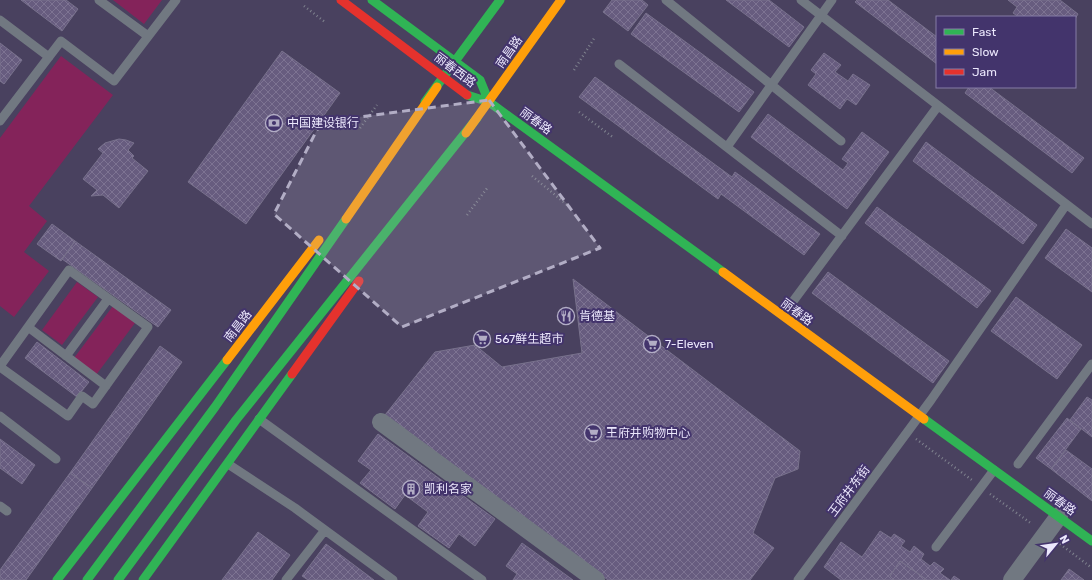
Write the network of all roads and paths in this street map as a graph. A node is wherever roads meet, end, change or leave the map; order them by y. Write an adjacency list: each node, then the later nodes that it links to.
1 (99, 0): 14 (lane)
2 (176, 0): 14 (lane)
3 (341, 0): 20 (main road, 丽春西路)
4 (372, 0): 17 (main road, 丽春西路)
5 (500, 0): 17 (main road, 南昌路)
6 (560, 0): 23 (main road, 南昌路)
7 (666, 0): 21 (lane)
8 (801, 0): 11 (lane)
9 (832, 0): 11 (lane)
10 (304, 6): 13 (path)
11 (821, 16): 21 (lane); 25 (lane)
12 (0, 20): 16 (lane)
13 (325, 22)
14 (148, 36): 16 (lane)
15 (595, 37): 19 (path)
16 (49, 57): 28 (lane)
17 (456, 62): 20 (main road, 南昌路); 23 (main road, 丽春西路)
18 (619, 64): 32 (lane)
19 (574, 70)
20 (444, 77): 22 (main road, 南昌路); 23 (main road, 丽春西路)
21 (772, 85): 31 (lane); 32 (lane)
22 (438, 87): 60 (main road, 南昌路); 61 (main road, 南昌路)
23 (489, 102): 27 (main road, 南昌路); 48 (main road, 丽春路)
24 (377, 105): 29 (path)
25 (938, 106): 35 (lane); 39 (lane)
26 (579, 112): 30 (path)
27 (477, 118): 49 (main road, 南昌路); 62 (main road, 南昌路)
28 (0, 121)
29 (360, 128)
30 (614, 138)
31 (841, 141)
32 (728, 148): 39 (lane)
33 (532, 176): 36 (path)
34 (488, 186): 37 (path)
35 (1066, 205): 38 (lane); 48 (lane, 王府井东街)
36 (571, 208)
37 (467, 215)
38 (1092, 224)
39 (842, 236): 41 (lane)
40 (108, 299): 42 (lane); 43 (lane); 46 (lane)
41 (794, 300)
42 (28, 327): 43 (lane); 45 (lane)
43 (66, 356): 46 (lane)
44 (1092, 364): 53 (lane)
45 (0, 367): 46 (lane)
46 (106, 386)
47 (0, 416): 51 (lane)
48 (919, 416): 54 (main road, 丽春路); 59 (lane, 王府井东街)
49 (260, 419): 52 (main road, 南昌路); 66 (lane)
50 (380, 422): 67 (street)
51 (56, 459)
52 (228, 464): 56 (lane); 63 (main road, 南昌路)
53 (1018, 464)
54 (994, 470): 55 (main road, 丽春路); 58 (lane)
55 (1059, 516): 57 (main road, 丽春路); 69 (street)
56 (324, 530): 64 (lane); 65 (lane)
57 (1092, 541)
58 (936, 547)
59 (800, 577): 68 (lane)
60 (57, 580)
61 (87, 580)
62 (118, 580)
63 (143, 580)
64 (286, 580)
65 (393, 580)
66 (482, 580)
67 (596, 580)
68 (810, 580)
69 (1012, 580)

